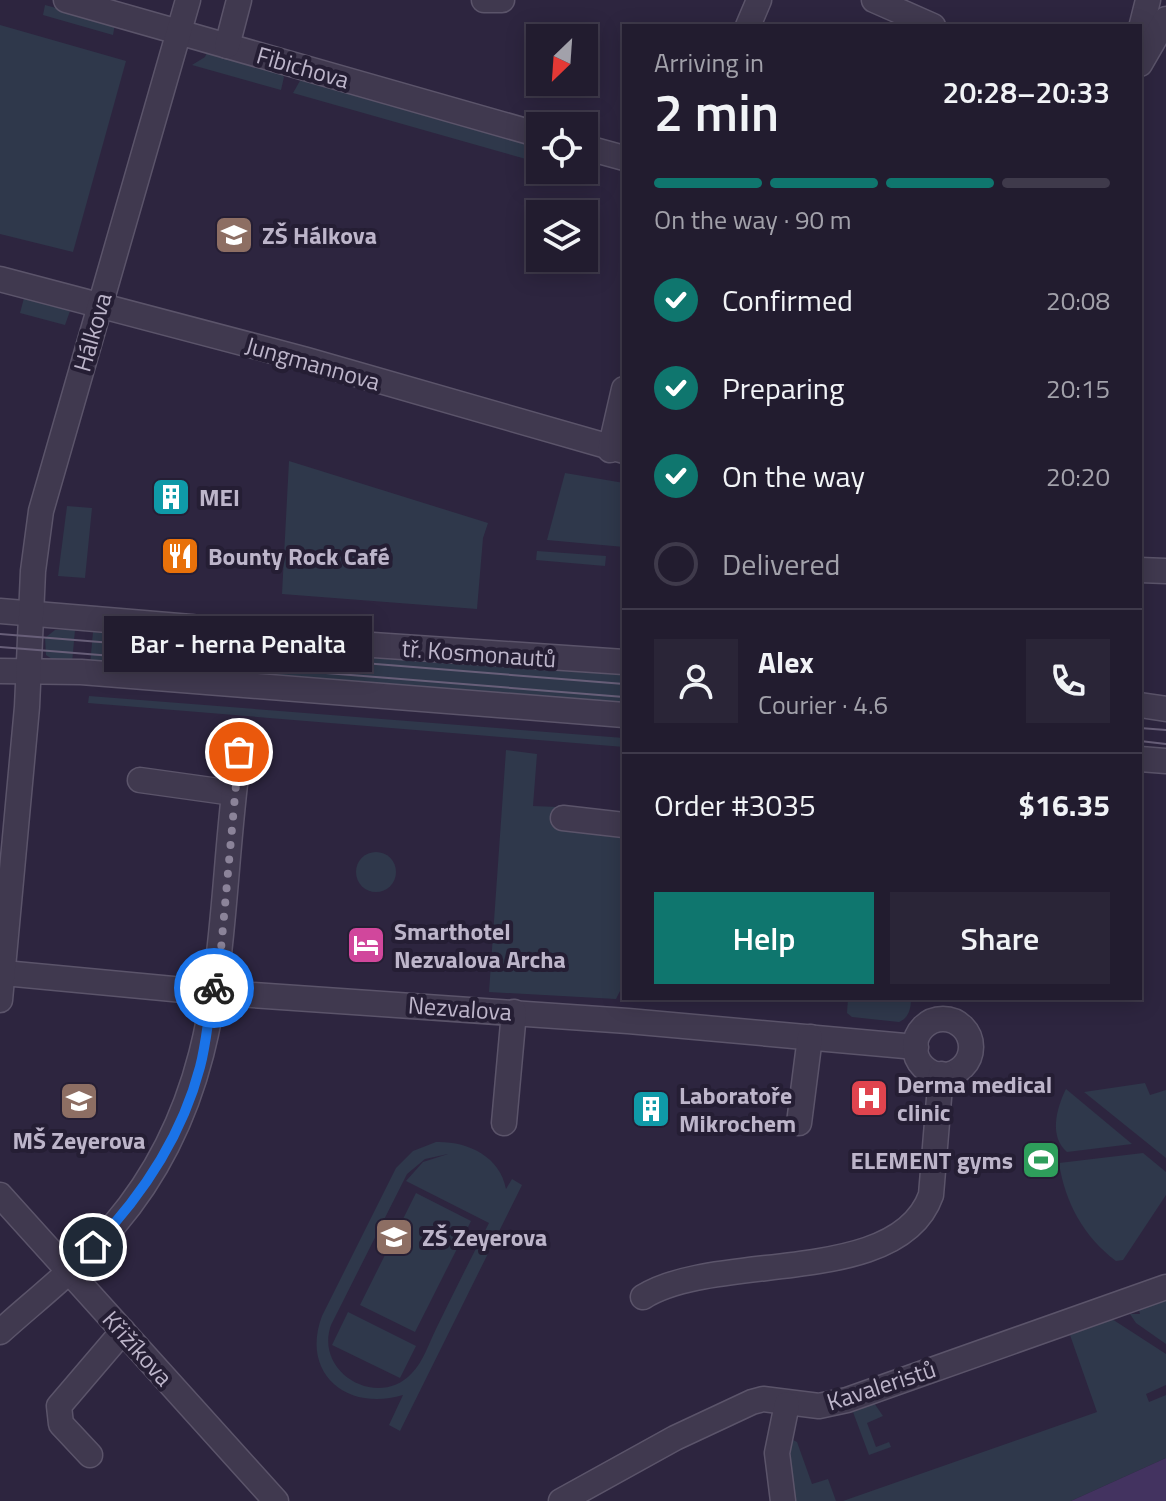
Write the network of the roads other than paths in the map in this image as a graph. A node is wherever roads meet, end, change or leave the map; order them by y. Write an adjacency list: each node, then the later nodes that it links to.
1 (66, 0): 13 (street, Fibichova)
2 (188, 0): 13 (street, Hálkova)
3 (239, 0): 14 (street)
4 (484, 0): 5 (street)
5 (502, 0)
6 (759, 0): 10 (street)
7 (874, 0): 11 (street)
8 (1148, 0): 12 (street)
9 (1166, 19): 15 (street)
10 (749, 24)
11 (928, 24)
12 (1142, 24)
13 (180, 32): 14 (street, Fibichova); 20 (street, Hálkova)
14 (227, 46): 16 (street, Fibichova)
15 (1142, 61)
16 (526, 131)
17 (598, 151): 18 (street)
18 (622, 157)
19 (0, 279): 20 (street, Jungmannova)
20 (100, 305): 22 (street, Jungmannova); 26 (street, Hálkova)
21 (622, 407): 22 (street)
22 (617, 451)
23 (1142, 570): 24 (street)
24 (1166, 571)
25 (0, 611): 26 (street, tř. Kosmonautů)
26 (31, 613): 27 (street, tř. Kosmonautů); 28 (street, Hálkova)
27 (622, 662)
28 (28, 670): 29 (street, tř. Kosmonautů); 32 (street, tř. Kosmonautů); 40 (street, Hálkova)
29 (0, 671)
30 (1142, 705): 31 (street)
31 (1166, 709)
32 (622, 715)
33 (239, 752): 37 (street)
34 (1142, 759): 35 (street)
35 (1166, 761)
36 (140, 780): 37 (street)
37 (233, 793): 42 (street)
38 (563, 818): 39 (street)
39 (622, 825)
40 (6, 870): 41 (street, Hálkova)
41 (4, 973): 42 (street, Nezvalova); 43 (street, Hálkova)
42 (213, 992): 46 (street, Nezvalova); 53 (street)
43 (0, 1000)
44 (629, 1009): 46 (street, Nezvalova); 47 (street, Nezvalova)
45 (948, 1009): 48 (street); 49 (street)
46 (514, 1012): 50 (street)
47 (810, 1037): 48 (street, Nezvalova); 51 (street)
48 (916, 1047): 49 (street)
49 (941, 1074): 55 (street)
50 (504, 1123)
51 (799, 1123)
52 (0, 1195): 53 (street, Křižíkova)
53 (68, 1270): 56 (street, Křižíkova); 57 (street)
54 (1166, 1287): 58 (street, Kavaleristů)
55 (643, 1297)
56 (123, 1331): 59 (street); 60 (street, Křižíkova)
57 (0, 1332)
58 (787, 1404): 61 (street, Kavaleristů); 62 (street)
59 (90, 1455)
60 (276, 1501)
61 (561, 1501)
62 (783, 1501)

